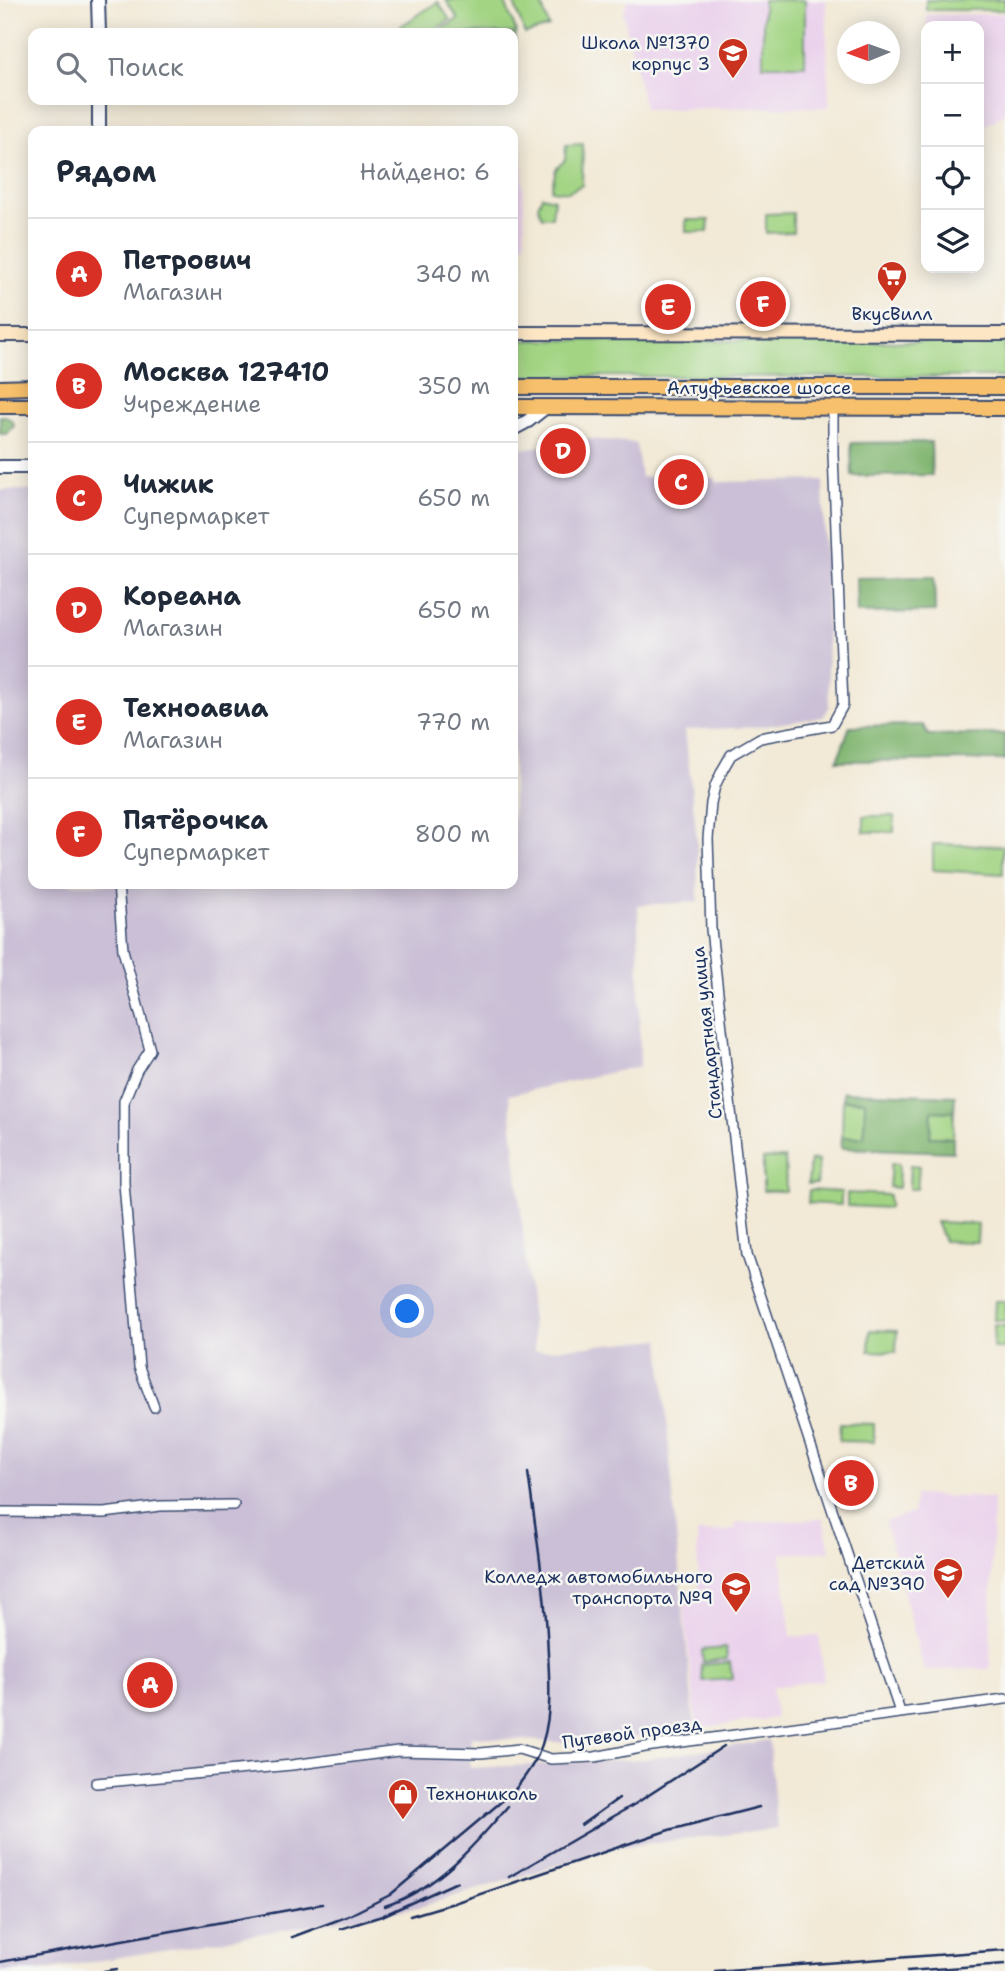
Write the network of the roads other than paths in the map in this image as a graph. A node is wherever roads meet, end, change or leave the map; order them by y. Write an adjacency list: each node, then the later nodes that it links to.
1 (98, 0): 2 (street)
2 (99, 28)
3 (99, 105): 4 (street)
4 (99, 126)
5 (518, 333): 6 (main road)
6 (1005, 334)
7 (0, 335): 8 (main road)
8 (28, 335)
9 (0, 387): 10 (main road)
10 (28, 387)
11 (518, 387): 12 (main road, Алтуфьевское шоссе)
12 (1005, 387)
13 (0, 406): 14 (main road)
14 (28, 406)
15 (518, 407): 16 (main road, Алтуфьевское шоссе)
16 (546, 407): 17 (main road, Алтуфьевское шоссе); 19 (street)
17 (833, 408): 18 (main road, Алтуфьевское шоссе); 27 (street, Стандартная улица)
18 (1005, 408)
19 (518, 426)
20 (0, 467): 21 (street)
21 (28, 467)
22 (118, 889): 23 (street)
23 (154, 1408)
24 (234, 1505): 25 (street)
25 (0, 1512)
26 (1005, 1699): 27 (street, Путевой проезд)
27 (900, 1712): 28 (street, Путевой проезд)
28 (96, 1783)

